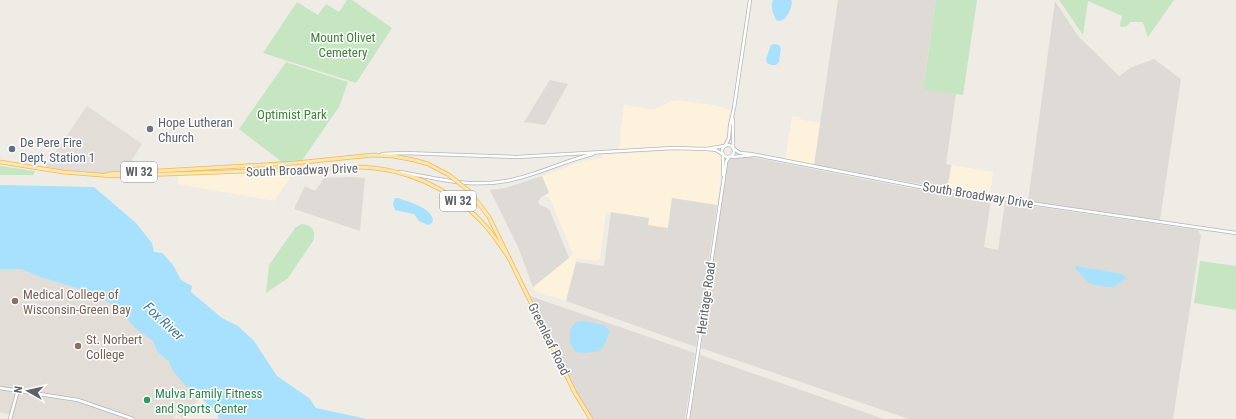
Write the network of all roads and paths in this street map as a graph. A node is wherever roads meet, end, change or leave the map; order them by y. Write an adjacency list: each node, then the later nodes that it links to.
1 (750, 0): 2 (main road)
2 (733, 116): 3 (main road); 4 (main road)
3 (724, 146): 4 (main road); 5 (main road, South Broadway Drive); 7 (main road)
4 (733, 148): 8 (main road, South Broadway Drive); 10 (main road)
5 (707, 149): 6 (main road, South Broadway Drive); 7 (main road, South Broadway Drive)
6 (599, 153): 9 (main road, South Broadway Drive); 12 (main road, South Broadway Drive)
7 (722, 154): 10 (main road); 14 (main road, Heritage Road)
8 (755, 155): 10 (main road, South Broadway Drive); 15 (main road, South Broadway Drive)
9 (373, 156): 13 (main road, WI 32); 16 (main road, WI 32, bridge)
10 (730, 157): 14 (main road, Heritage Road)
11 (0, 162): 13 (main road, South Broadway Drive / WI 32)
12 (387, 170): 13 (main road, South Broadway Drive / WI 32); 16 (main road, WI 32)
13 (103, 175)
14 (724, 177): 22 (main road, Heritage Road)
15 (1236, 233)
16 (509, 258): 21 (main road, Greenleaf Road / WI 32)
17 (0, 388): 18 (main road)
18 (18, 390): 19 (main road); 20 (main road)
19 (10, 419)
20 (133, 419)
21 (591, 419)
22 (688, 419)

